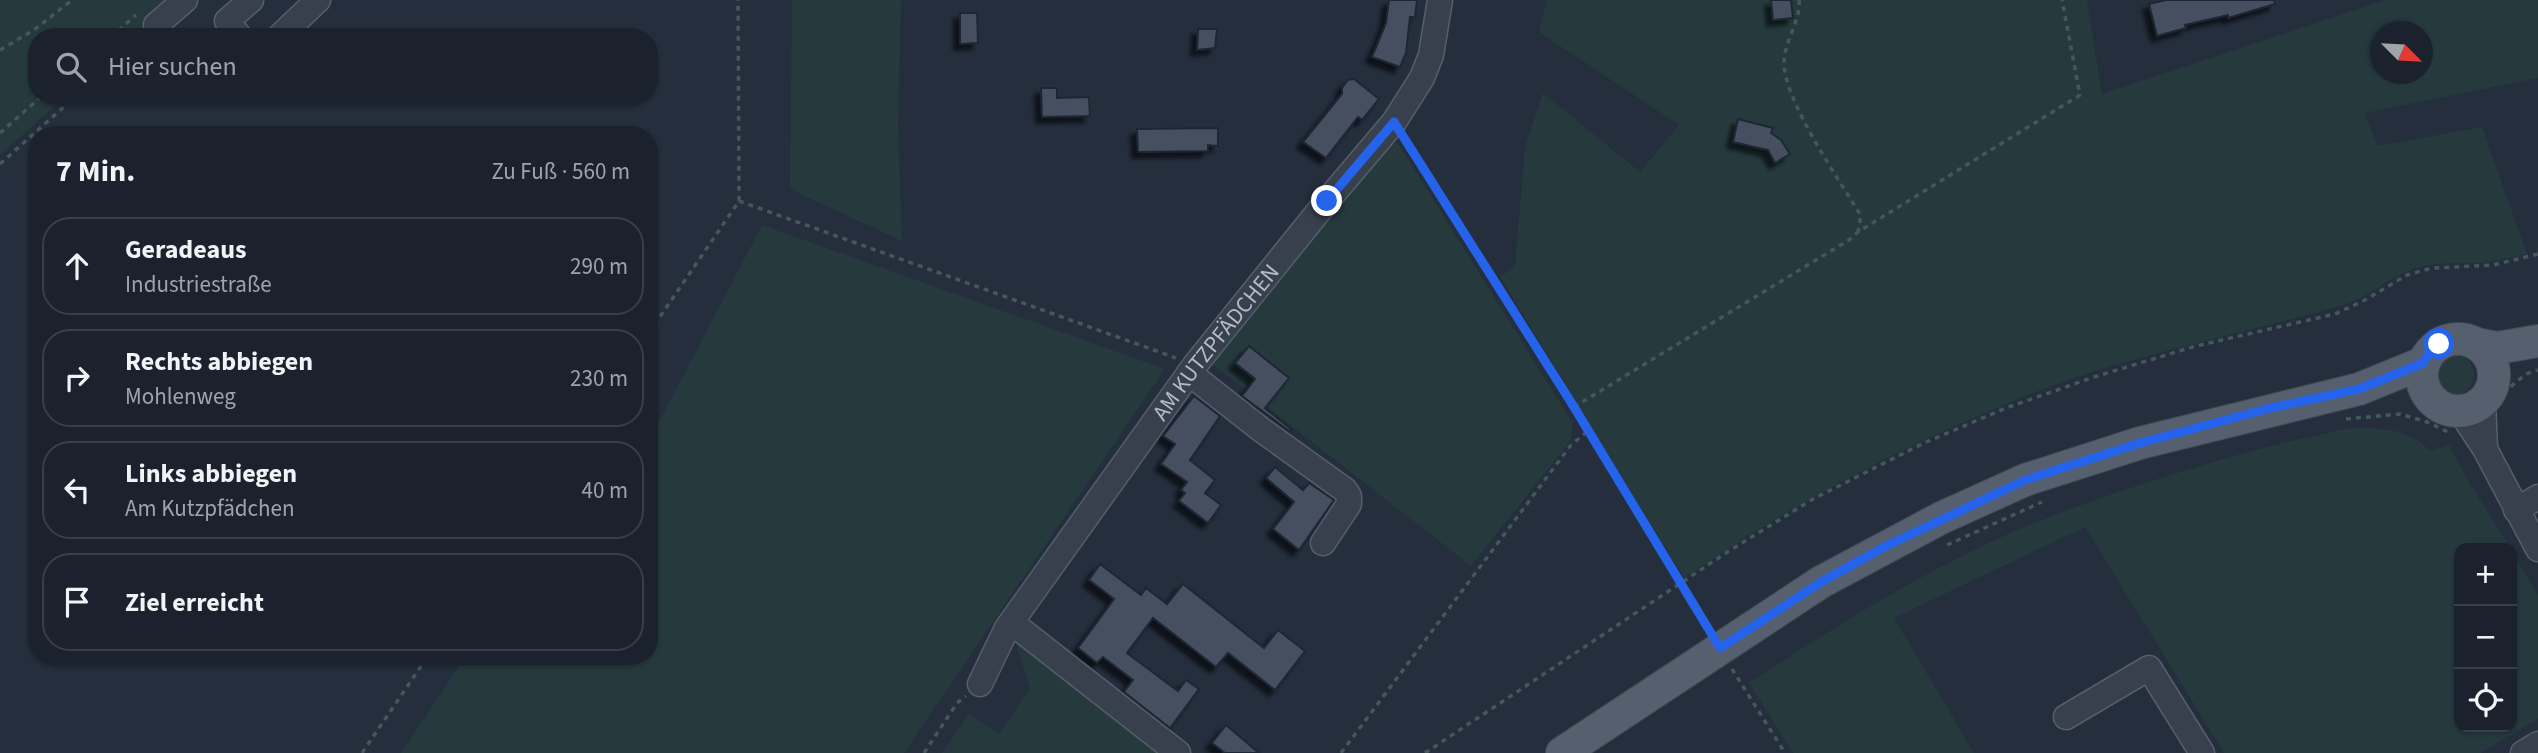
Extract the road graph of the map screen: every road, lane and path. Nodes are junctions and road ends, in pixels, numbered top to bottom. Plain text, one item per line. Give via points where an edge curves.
1 (72, 0) edge
2 (184, 0) edge
3 (251, 0) edge
4 (318, 0) edge
5 (738, 0) edge
6 (1440, 0) edge
7 (1799, 0) edge
8 (2062, 0) edge
9 (146, 20) joint
10 (37, 28) edge
11 (130, 28) edge
12 (232, 28) edge
13 (288, 28) edge
14 (28, 34) edge
15 (0, 50) edge
16 (32, 105) edge
17 (66, 105) edge
18 (1394, 122) junction
19 (42, 126) edge
20 (0, 133) edge
21 (28, 139) edge
22 (0, 164) edge
23 (740, 201) junction
24 (1858, 232) junction
25 (2538, 254) edge
26 (658, 320) edge
27 (2538, 341) edge
28 (2476, 344) junction
29 (2538, 347) edge
30 (1192, 369) junction
31 (2538, 370) edge
32 (2424, 377) junction
33 (1574, 407) junction
34 (2481, 416) junction
35 (2335, 420) dead end
36 (1588, 431) junction
37 (2538, 497) edge
38 (2050, 499) dead end
39 (2516, 510) junction
40 (1323, 543) dead end
41 (1940, 548) dead end
42 (2538, 549) edge
43 (1679, 583) junction
44 (1012, 623) junction
45 (1725, 664) junction
46 (422, 665) edge
47 (980, 684) joint
48 (2066, 717) dead end
49 (2538, 744) edge
50 (362, 753) edge
51 (924, 753) edge
52 (1178, 753) edge
53 (1341, 753) edge
54 (1425, 753) edge
55 (1562, 753) edge
56 (1785, 753) edge
57 (2202, 753) edge
58 (2523, 753) edge

1 - 10 path
2 - 9 street
3 - 12 street via 226,21
4 - 13 street
5 - 23 path
6 - 18 street, AM KUTZPFÄDCHEN via 1431,55
7 - 24 path via 1784,64 1793,102 1861,216
8 - 24 path via 2080,95
9 - 11 path
14 - 15 path
16 - 20 path
17 - 19 path
18 - 30 street, AM KUTZPFÄDCHEN
18 - 33 path
21 - 22 path
23 - 26 path
23 - 30 path
24 - 33 path
25 - 43 path via 2493,265 2432,268 2407,275 2335,314 2196,346 2006,408 1825,493
27 - 28 main road via 2497,348
28 - 32 main road via 2464,339 2439,344 2430,352
28 - 34 main road via 2492,363
29 - 34 main road via 2506,363
30 - 40 street via 1263,431 1345,490 1349,504
30 - 44 street, AM KUTZPFÄDCHEN
31 - 34 path via 2504,392 2493,419
32 - 34 main road via 2440,406
32 - 45 main road via 2270,408 2025,480 1821,582
33 - 36 path
34 - 35 path via 2463,437 2400,414
34 - 39 street
36 - 43 path
36 - 53 path via 1571,445
37 - 39 street
38 - 41 path
39 - 42 street
43 - 45 path
43 - 54 path
44 - 47 street, AM KUTZPFÄDCHEN
44 - 52 street
45 - 55 main road
45 - 56 path
46 - 50 path
47 - 51 path via 957,704
48 - 57 street via 2149,668
49 - 58 street

